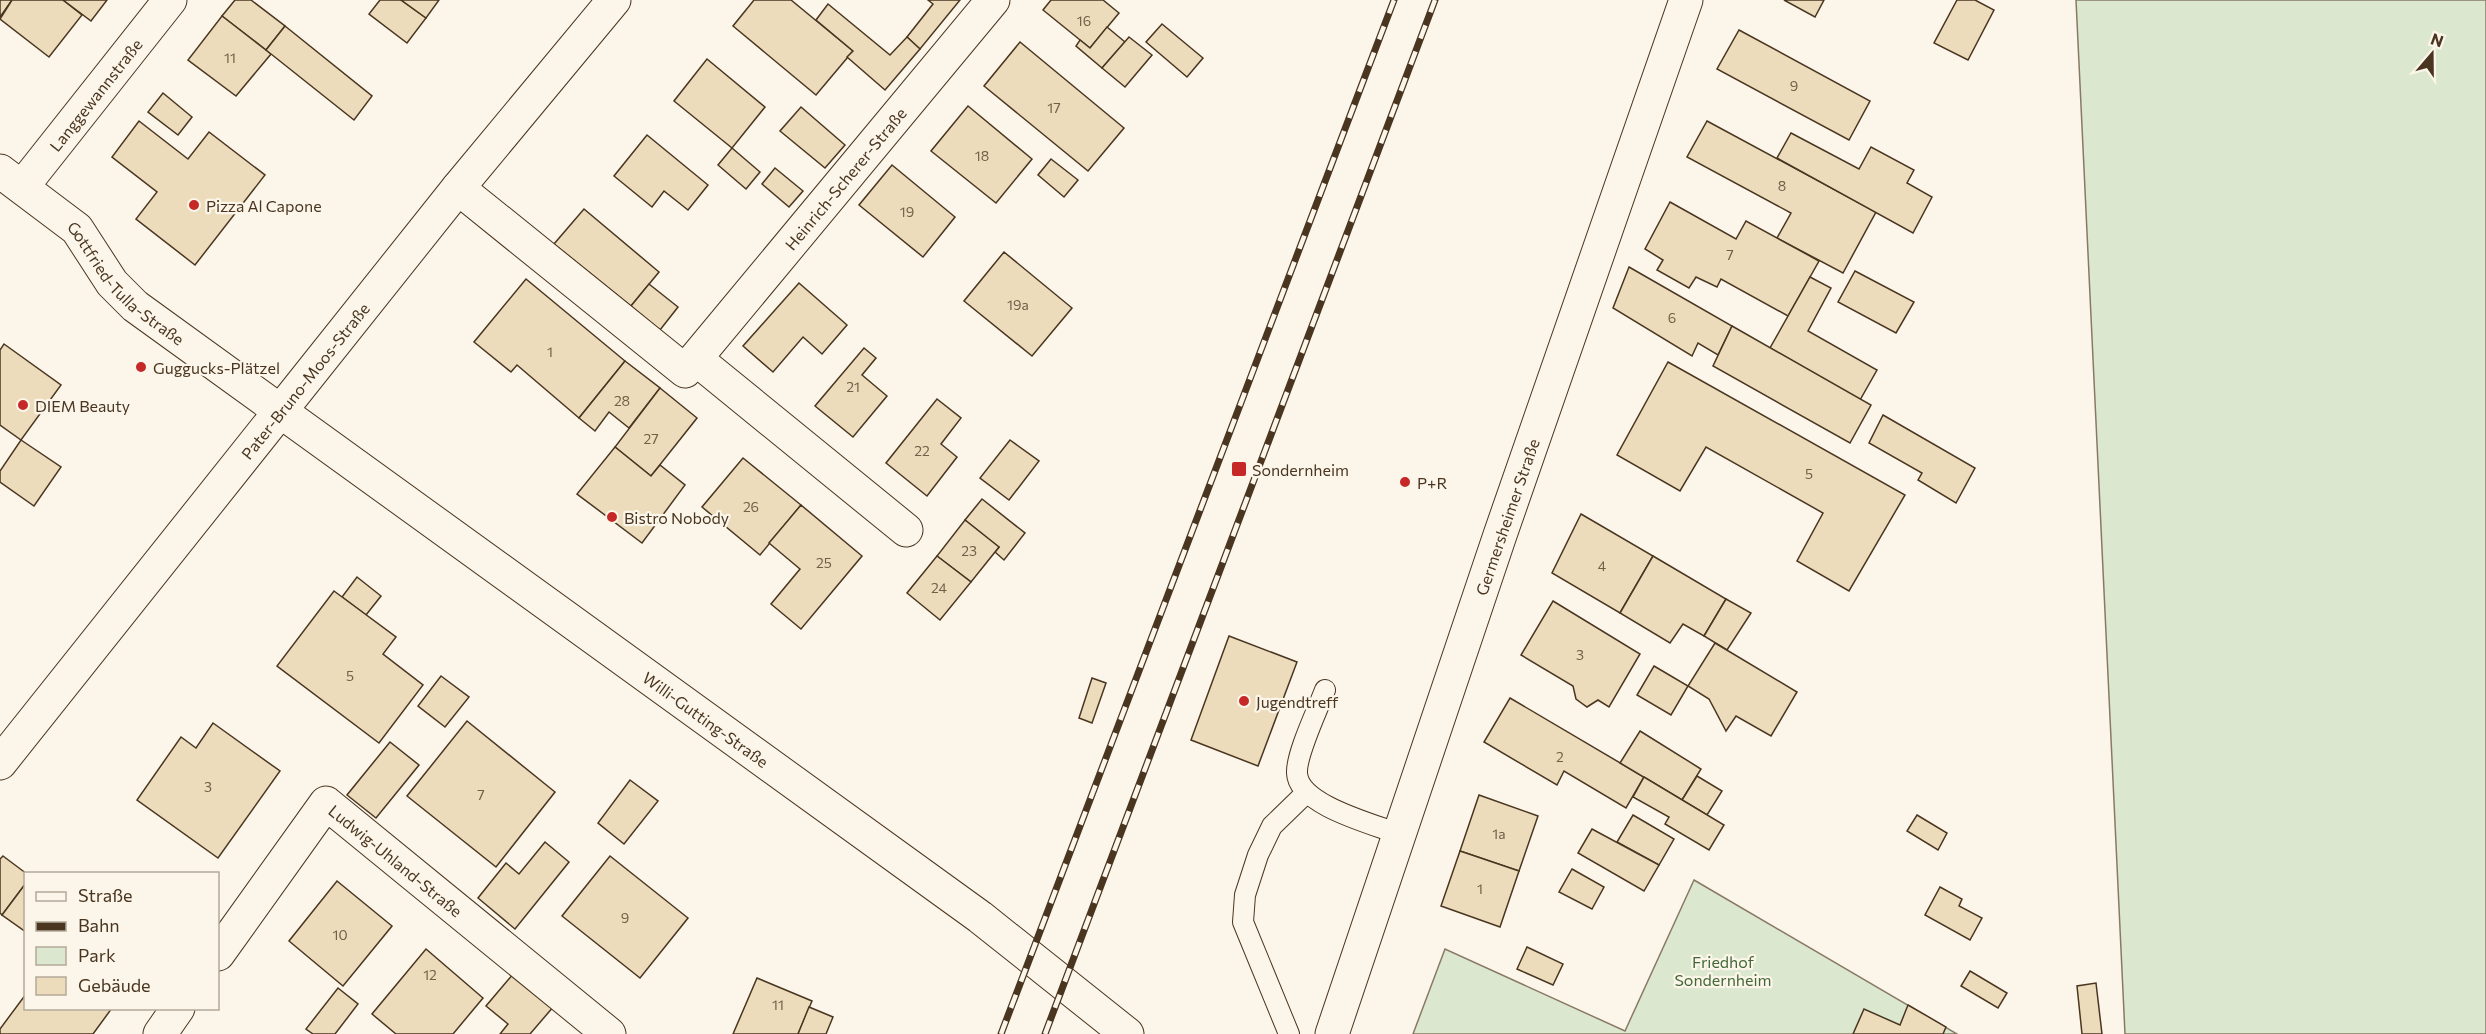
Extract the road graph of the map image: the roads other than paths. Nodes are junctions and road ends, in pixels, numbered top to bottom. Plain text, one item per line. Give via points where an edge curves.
1 (170, 0) edge
2 (614, 0) edge
3 (993, 0) edge
4 (1686, 0) edge
5 (11, 179) edge
6 (458, 188) junction
7 (696, 359) junction
8 (281, 412) junction
9 (906, 530) dead end
10 (1325, 690) dead end
11 (0, 763) edge
12 (1306, 793) junction
13 (1399, 834) junction
14 (219, 953) edge
15 (177, 1010) edge
16 (160, 1034) edge
17 (609, 1034) edge
18 (1127, 1034) edge
19 (1289, 1034) edge
20 (1332, 1034) edge

1 - 5 street, Langgewannstraße
2 - 6 street, Pater-Bruno-Moos-Straße
3 - 7 street, Heinrich-Scherer-Straße
4 - 13 street, Germersheimer Straße
5 - 8 street, Gottfried-Tulla-Straße via 77,229 112,284 135,306
6 - 7 street via 685,371
6 - 8 street, Pater-Bruno-Moos-Straße
7 - 9 street
8 - 11 street, Pater-Bruno-Moos-Straße
8 - 18 street, Willi-Gutting-Straße via 980,917
10 - 12 lane via 1298,763 1297,778
12 - 13 lane via 1322,804
12 - 19 lane via 1272,826 1245,895 1244,922
13 - 20 street, Germersheimer Straße
14 - 17 street, Ludwig-Uhland-Straße via 326,803
15 - 16 street

